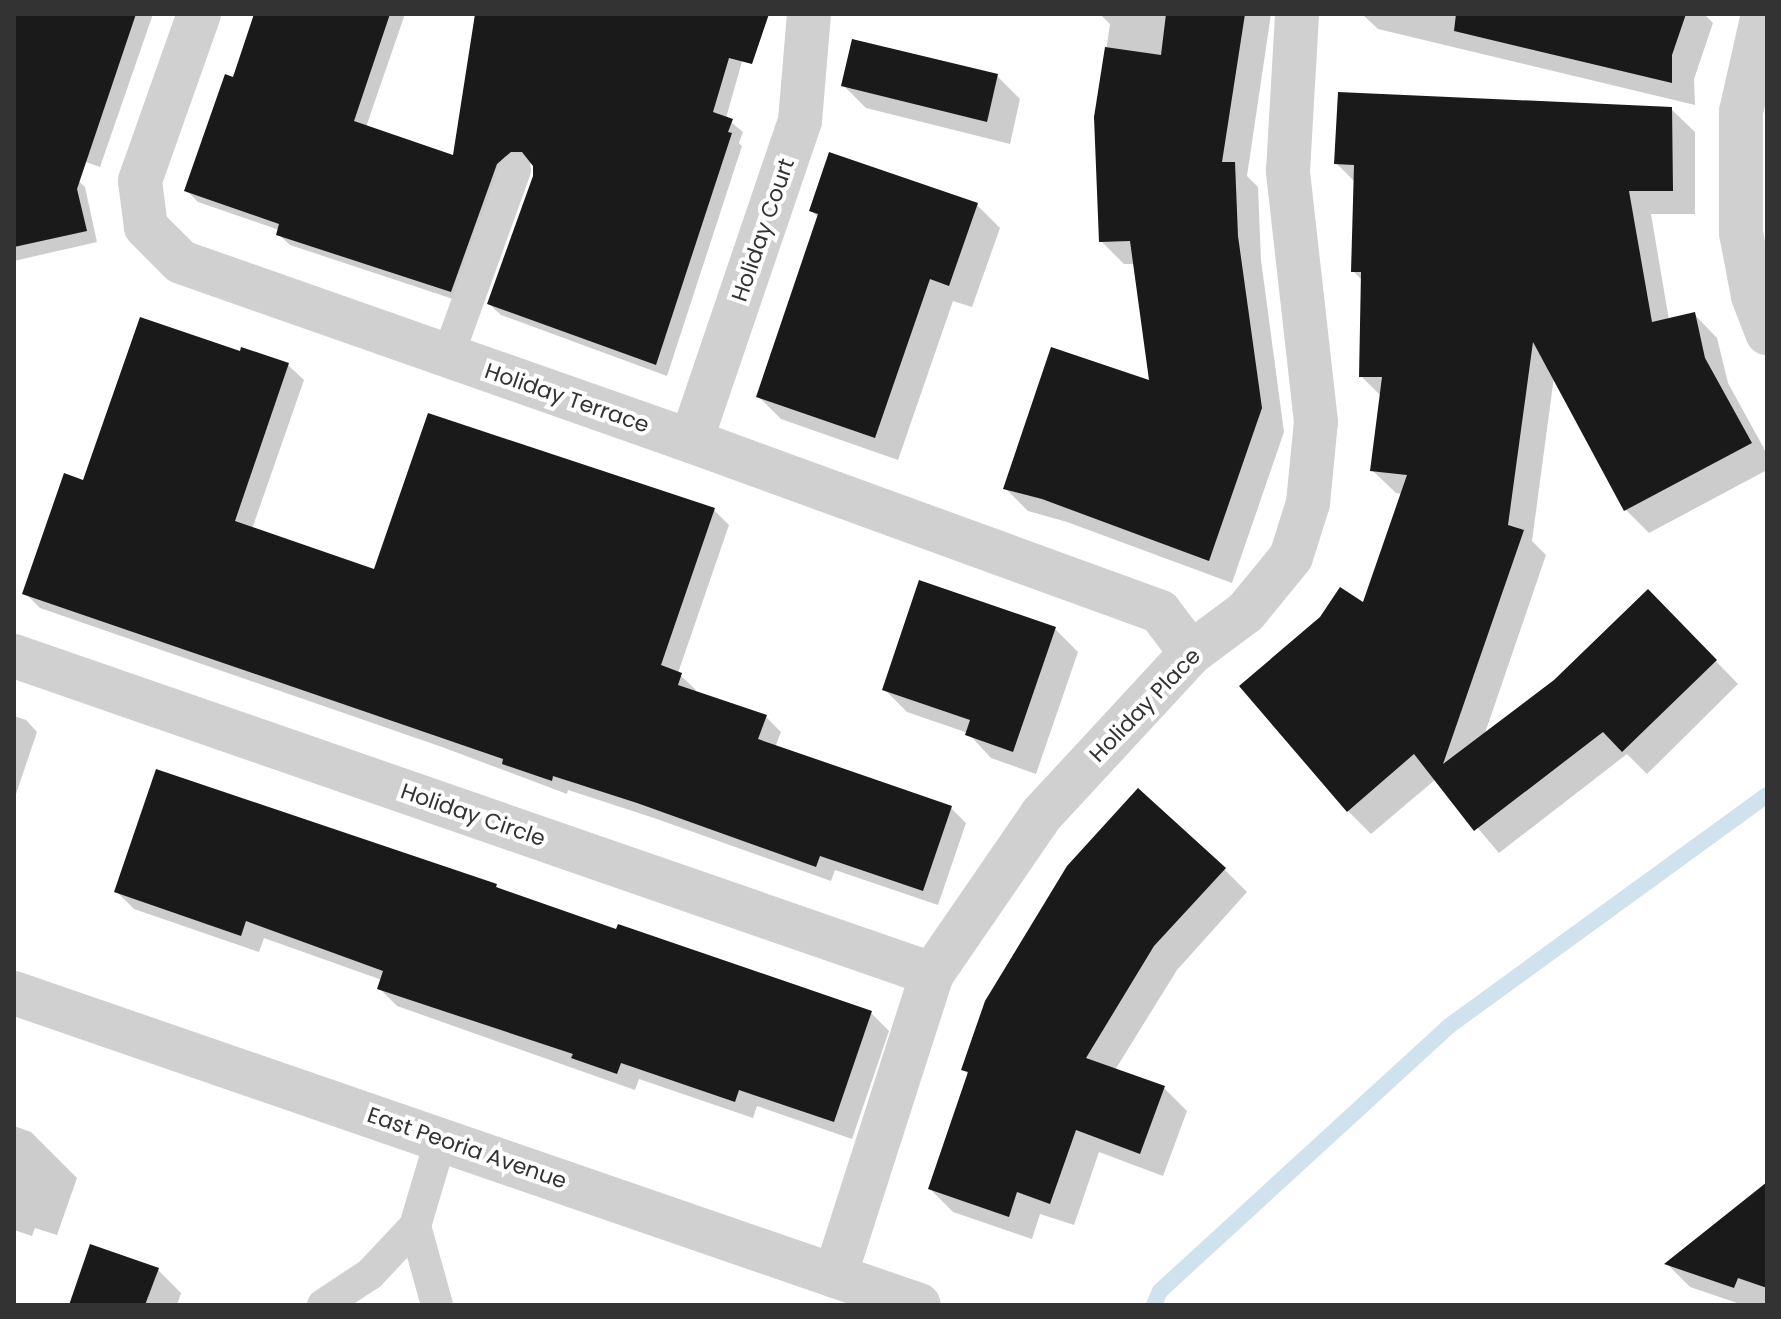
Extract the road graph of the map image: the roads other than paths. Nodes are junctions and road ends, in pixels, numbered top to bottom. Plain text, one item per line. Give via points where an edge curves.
1 (199, 14) edge
2 (809, 14) edge
3 (1297, 14) edge
4 (1763, 14) edge
5 (515, 170) dead end
6 (1767, 333) edge
7 (448, 356) junction
8 (691, 441) junction
9 (1191, 653) junction
10 (14, 656) edge
11 (932, 974) junction
12 (14, 993) edge
13 (441, 1139) junction
14 (415, 1226) junction
15 (835, 1276) junction
16 (323, 1305) edge
17 (437, 1305) edge
18 (919, 1305) edge

1 - 7 street, Holiday Terrace via 140,181 146,227 181,262
2 - 8 street, Holiday Court via 800,121
3 - 9 street, Holiday Place via 1288,171 1316,422 1308,503 1291,557 1246,612
4 - 6 street via 1741,112 1741,233 1753,296
5 - 7 lane
7 - 8 street, Holiday Terrace
8 - 9 street, Holiday Terrace via 1160,612
9 - 11 street, Holiday Place via 1042,814
10 - 11 street, Holiday Circle
11 - 15 street, Holiday Place
12 - 13 street, East Peoria Avenue
13 - 14 lane
13 - 15 street, East Peoria Avenue
14 - 16 lane via 370,1274
14 - 17 lane
15 - 18 street, East Peoria Avenue

